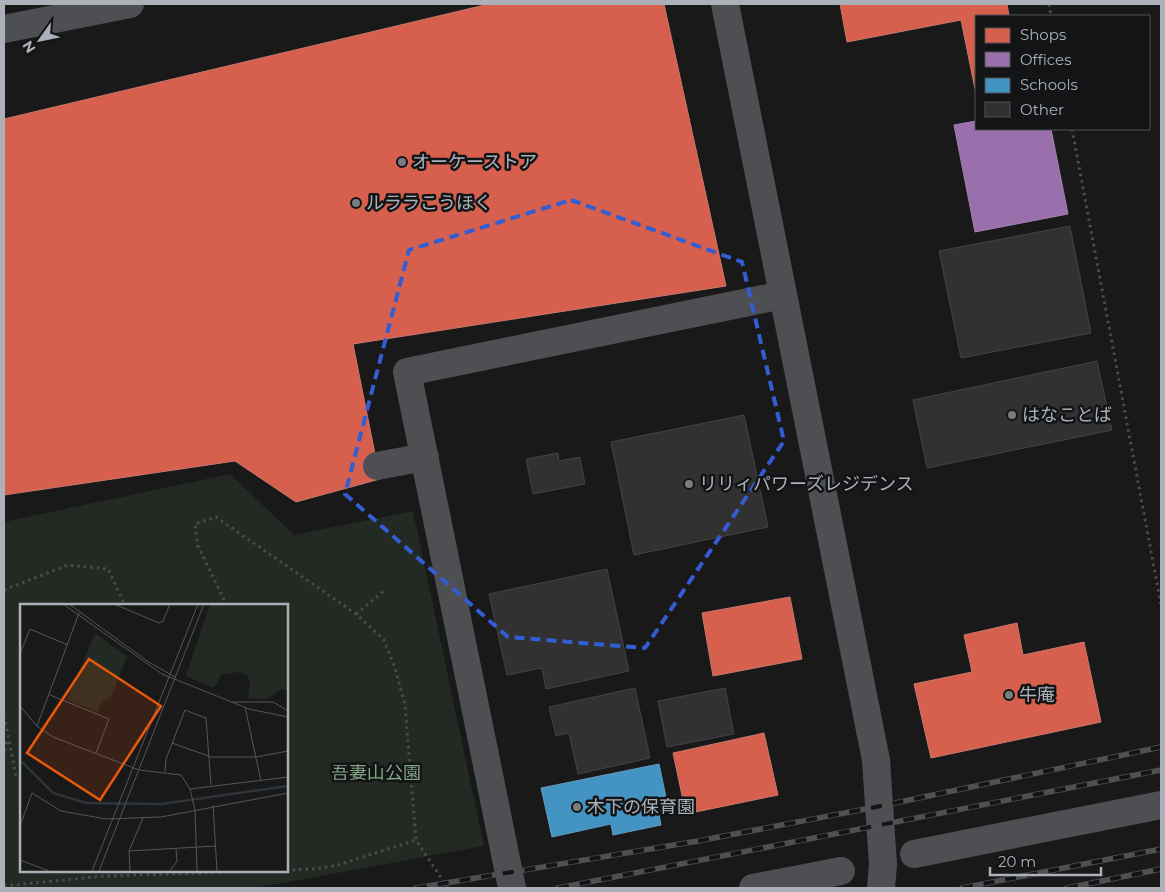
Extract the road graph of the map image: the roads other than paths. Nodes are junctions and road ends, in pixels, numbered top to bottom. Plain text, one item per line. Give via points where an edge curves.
1 (130, 4) edge
2 (725, 4) edge
3 (4, 29) edge
4 (783, 295) junction
5 (425, 458) junction
6 (377, 466) dead end
7 (1161, 805) edge
8 (914, 854) dead end
9 (841, 871) dead end
10 (512, 888) edge
11 (753, 888) edge
12 (881, 888) edge

1 - 3 street
2 - 4 street
4 - 5 street via 407,372
4 - 12 street via 876,760 883,864
5 - 6 street
5 - 10 street
7 - 8 street
9 - 11 street

